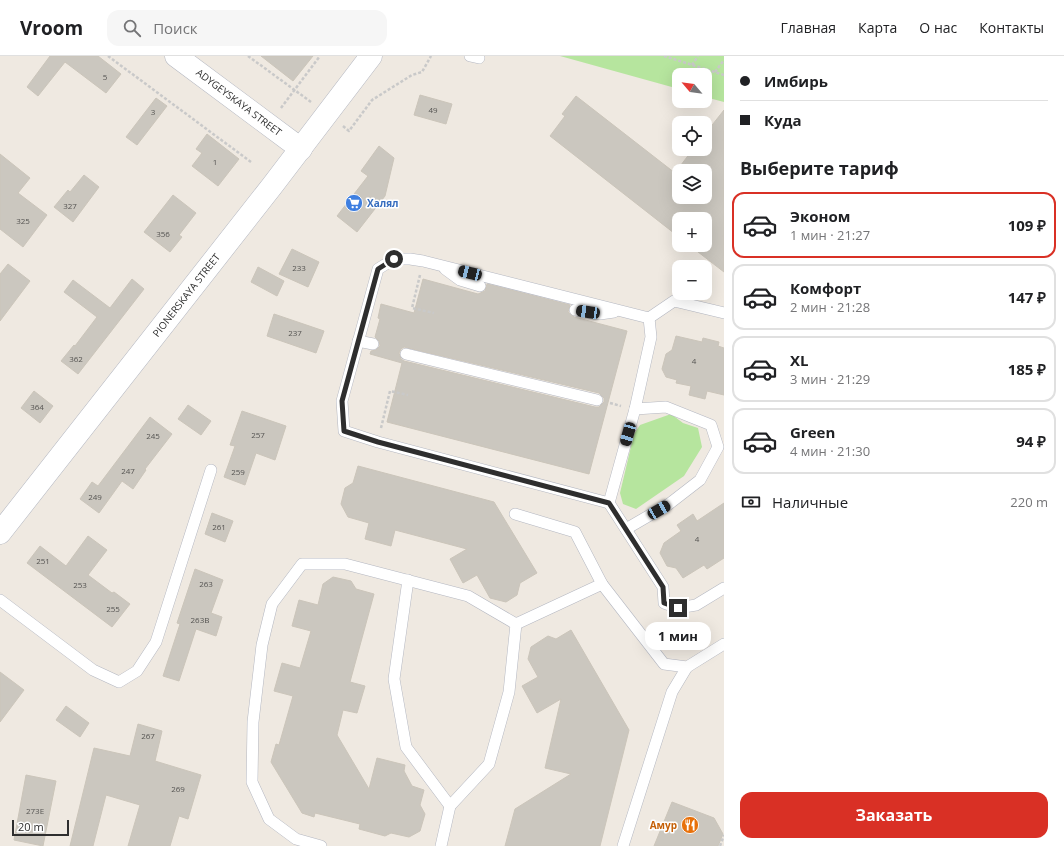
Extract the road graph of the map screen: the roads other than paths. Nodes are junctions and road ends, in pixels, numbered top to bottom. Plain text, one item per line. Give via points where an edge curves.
1 (371, 56) edge
2 (186, 59) edge
3 (301, 149) junction
4 (440, 266) junction
5 (480, 286) dead end
6 (575, 310) dead end
7 (620, 311) junction
8 (724, 313) edge
9 (649, 318) junction
10 (358, 341) junction
11 (373, 344) dead end
12 (406, 354) dead end
13 (597, 400) road end
14 (635, 409) junction
15 (211, 470) dead end
16 (609, 503) junction
17 (515, 514) dead end
18 (626, 529) junction
19 (0, 533) edge
20 (408, 580) junction
21 (602, 584) junction
22 (724, 588) edge
23 (0, 600) edge
24 (516, 624) junction
25 (724, 644) edge
26 (687, 667) junction
27 (450, 806) junction
28 (322, 846) edge
29 (441, 846) edge
30 (623, 846) edge

1 - 3 main road, PIONERSKAYA STREET
2 - 3 main road, ADYGEYSKAYA STREET
3 - 19 main road, PIONERSKAYA STREET
4 - 5 lane via 460,280
4 - 7 lane
4 - 10 lane via 410,259 394,259 378,269
6 - 7 lane via 600,314
7 - 9 lane
8 - 9 lane via 674,300
9 - 14 lane via 651,337
10 - 11 lane
10 - 16 lane via 342,401 344,431
12 - 13 lane
14 - 16 lane
14 - 18 lane via 666,407 711,425 718,447 700,480 670,504
15 - 23 lane via 156,642 137,671 119,682 93,670
16 - 18 lane
17 - 21 lane via 575,532
18 - 22 lane via 663,587 664,603 678,608 696,605
20 - 24 lane via 468,596
20 - 27 lane via 394,679 406,747
20 - 28 lane via 344,564 302,564 272,604 262,645 253,722 252,782 268,819 296,839
21 - 24 lane
21 - 26 lane via 664,664
24 - 27 lane via 509,692 489,764
25 - 26 lane
26 - 30 lane via 672,692
27 - 29 lane

